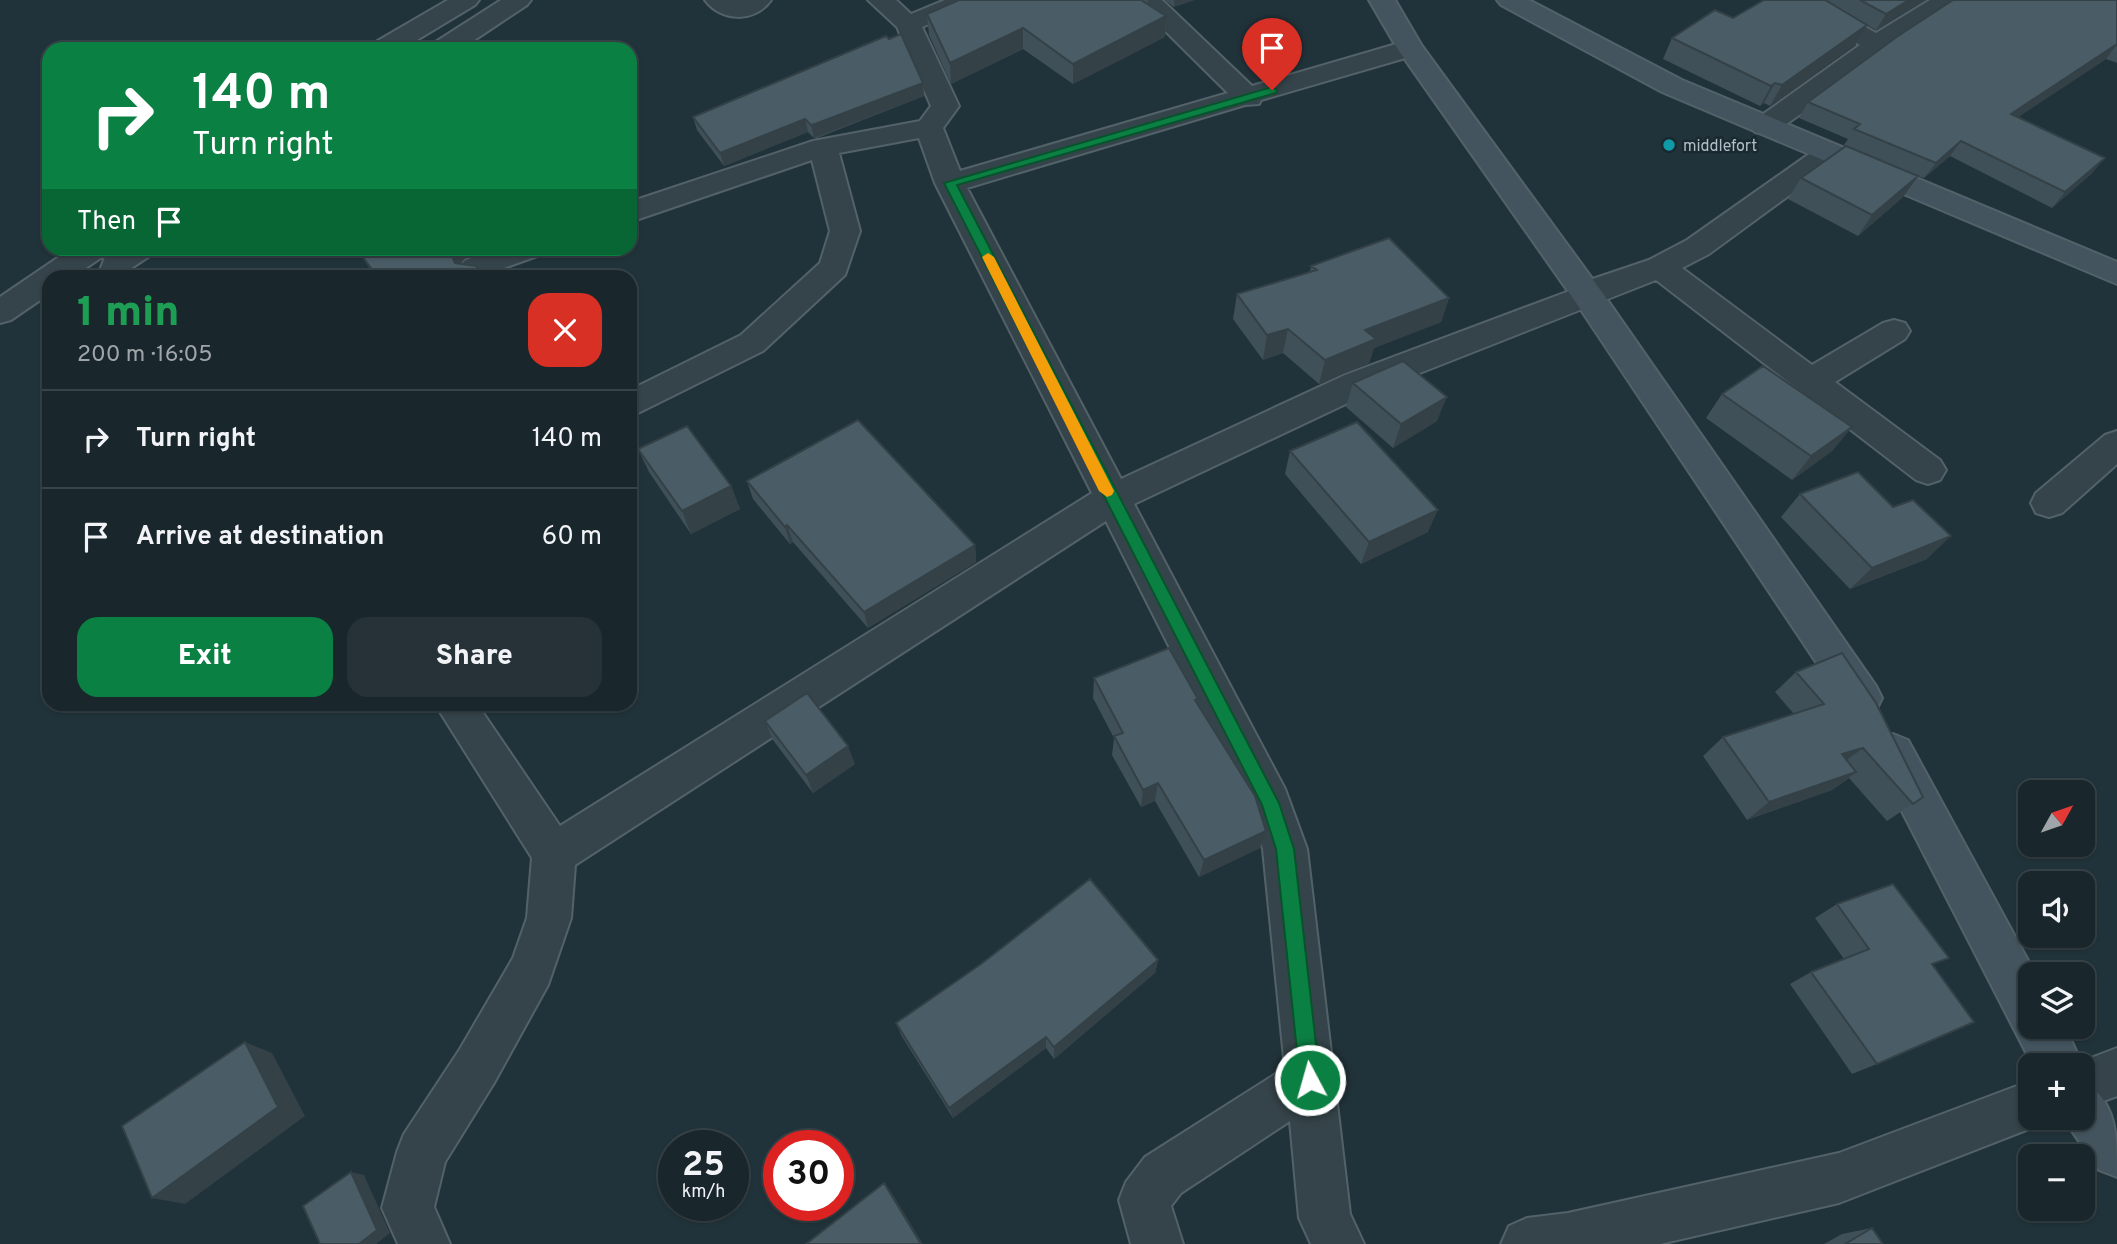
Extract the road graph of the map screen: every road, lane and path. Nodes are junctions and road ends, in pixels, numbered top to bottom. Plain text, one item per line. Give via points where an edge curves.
1 (466, 0) edge
2 (518, 0) edge
3 (718, 0) edge
4 (758, 0) edge
5 (967, 0) edge
6 (1147, 0) edge
7 (1381, 0) edge
8 (1510, 0) edge
9 (1798, 0) edge
10 (1953, 0) edge
11 (894, 12) edge
12 (395, 42) edge
13 (454, 42) edge
14 (1877, 44) junction
15 (1410, 48) junction
16 (1249, 98) junction
17 (1765, 125) junction
18 (929, 128) junction
19 (824, 147) junction
20 (1829, 152) junction
21 (950, 183) junction
22 (637, 210) edge
23 (83, 256) edge
24 (128, 256) edge
25 (507, 256) edge
26 (1660, 267) junction
27 (475, 268) edge
28 (62, 270) edge
29 (114, 270) edge
30 (2117, 274) edge
31 (42, 284) edge
32 (1587, 294) junction
33 (0, 312) edge
34 (1894, 331) dead end
35 (1810, 382) junction
36 (637, 401) edge
37 (2117, 444) edge
38 (1928, 470) dead end
39 (1111, 499) junction
40 (2049, 503) dead end
41 (460, 711) edge
42 (554, 854) junction
43 (2018, 988) edge
44 (2117, 1072) edge
45 (1310, 1080) junction
46 (2095, 1080) edge
47 (2018, 1110) edge
48 (2095, 1122) edge
49 (2117, 1152) edge
50 (424, 1244) edge
51 (1157, 1244) edge
52 (1338, 1244) edge
53 (1527, 1244) edge

1 - 12 street
2 - 13 street
3 - 4 street via 735,11
5 - 11 street
6 - 16 street
7 - 15 street
8 - 17 street via 1672,86
9 - 14 street
10 - 14 street
11 - 18 street via 945,106
14 - 17 street
15 - 16 street
15 - 32 street
16 - 21 street
17 - 20 street
18 - 19 street
18 - 21 street
19 - 22 street
19 - 36 street via 845,231 834,268 752,343
20 - 26 street via 1698,247
20 - 30 street
21 - 39 street
23 - 28 street
24 - 29 street
25 - 27 street
26 - 32 street
26 - 35 street
31 - 33 street
32 - 39 street via 1357,384
32 - 43 street via 1869,708
34 - 35 street
35 - 38 street
37 - 40 street
39 - 42 street
39 - 45 street via 1270,803 1285,849
41 - 42 street
42 - 50 street via 549,918 532,969 422,1152 408,1208
44 - 46 street
45 - 51 street via 1163,1175 1144,1200
45 - 52 street via 1325,1218
47 - 53 street via 1839,1178
48 - 49 street

